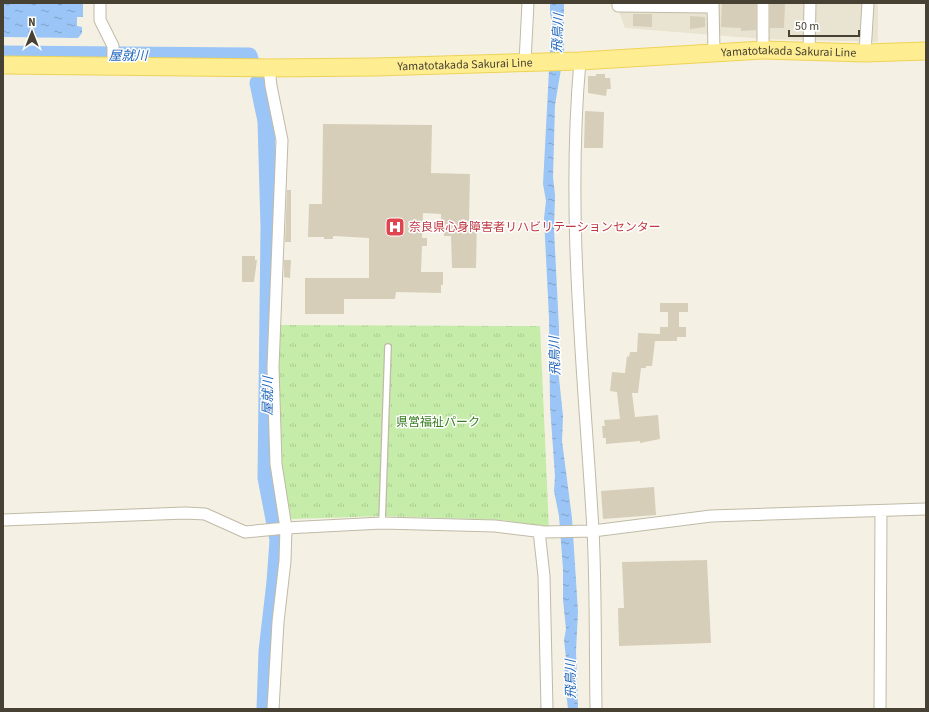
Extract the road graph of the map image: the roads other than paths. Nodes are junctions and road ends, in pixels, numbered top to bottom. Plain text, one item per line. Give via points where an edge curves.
1 (100, 3) edge
2 (528, 3) edge
3 (618, 3) edge
4 (763, 3) edge
5 (810, 3) edge
6 (868, 3) edge
7 (663, 5) edge
8 (713, 5) edge
9 (763, 50) junction
10 (926, 51) edge
11 (714, 52) junction
12 (810, 52) junction
13 (865, 53) junction
14 (113, 58) junction
15 (578, 61) junction
16 (528, 62) junction
17 (3, 65) edge
18 (269, 68) junction
19 (388, 347) dead end
20 (926, 509) edge
21 (881, 512) junction
22 (3, 520) edge
23 (382, 523) junction
24 (280, 528) junction
25 (590, 531) junction
26 (541, 532) junction
27 (273, 709) edge
28 (548, 709) edge
29 (596, 709) edge
30 (880, 709) edge

1 - 14 street via 100,20 113,46
2 - 16 street
3 - 7 street via 618,6
4 - 9 street
5 - 12 street
6 - 13 street
7 - 8 street
8 - 11 street
9 - 11 main road, Yamatotakada Sakurai Line
9 - 12 main road, Yamatotakada Sakurai Line
10 - 13 main road, Yamatotakada Sakurai Line
11 - 15 main road, Yamatotakada Sakurai Line
12 - 13 main road, Yamatotakada Sakurai Line
14 - 17 main road, Yamatotakada Sakurai Line
14 - 18 main road, Yamatotakada Sakurai Line
15 - 16 main road, Yamatotakada Sakurai Line
15 - 25 street via 574,204
16 - 18 main road, Yamatotakada Sakurai Line
18 - 24 street via 282,140 273,367
19 - 23 lane
20 - 21 street
21 - 25 street via 711,516
21 - 30 street
22 - 24 street via 198,513 206,514 245,532
23 - 24 street
23 - 26 street via 495,526
24 - 27 street via 285,561 278,622
25 - 26 street
25 - 29 street
26 - 28 street

